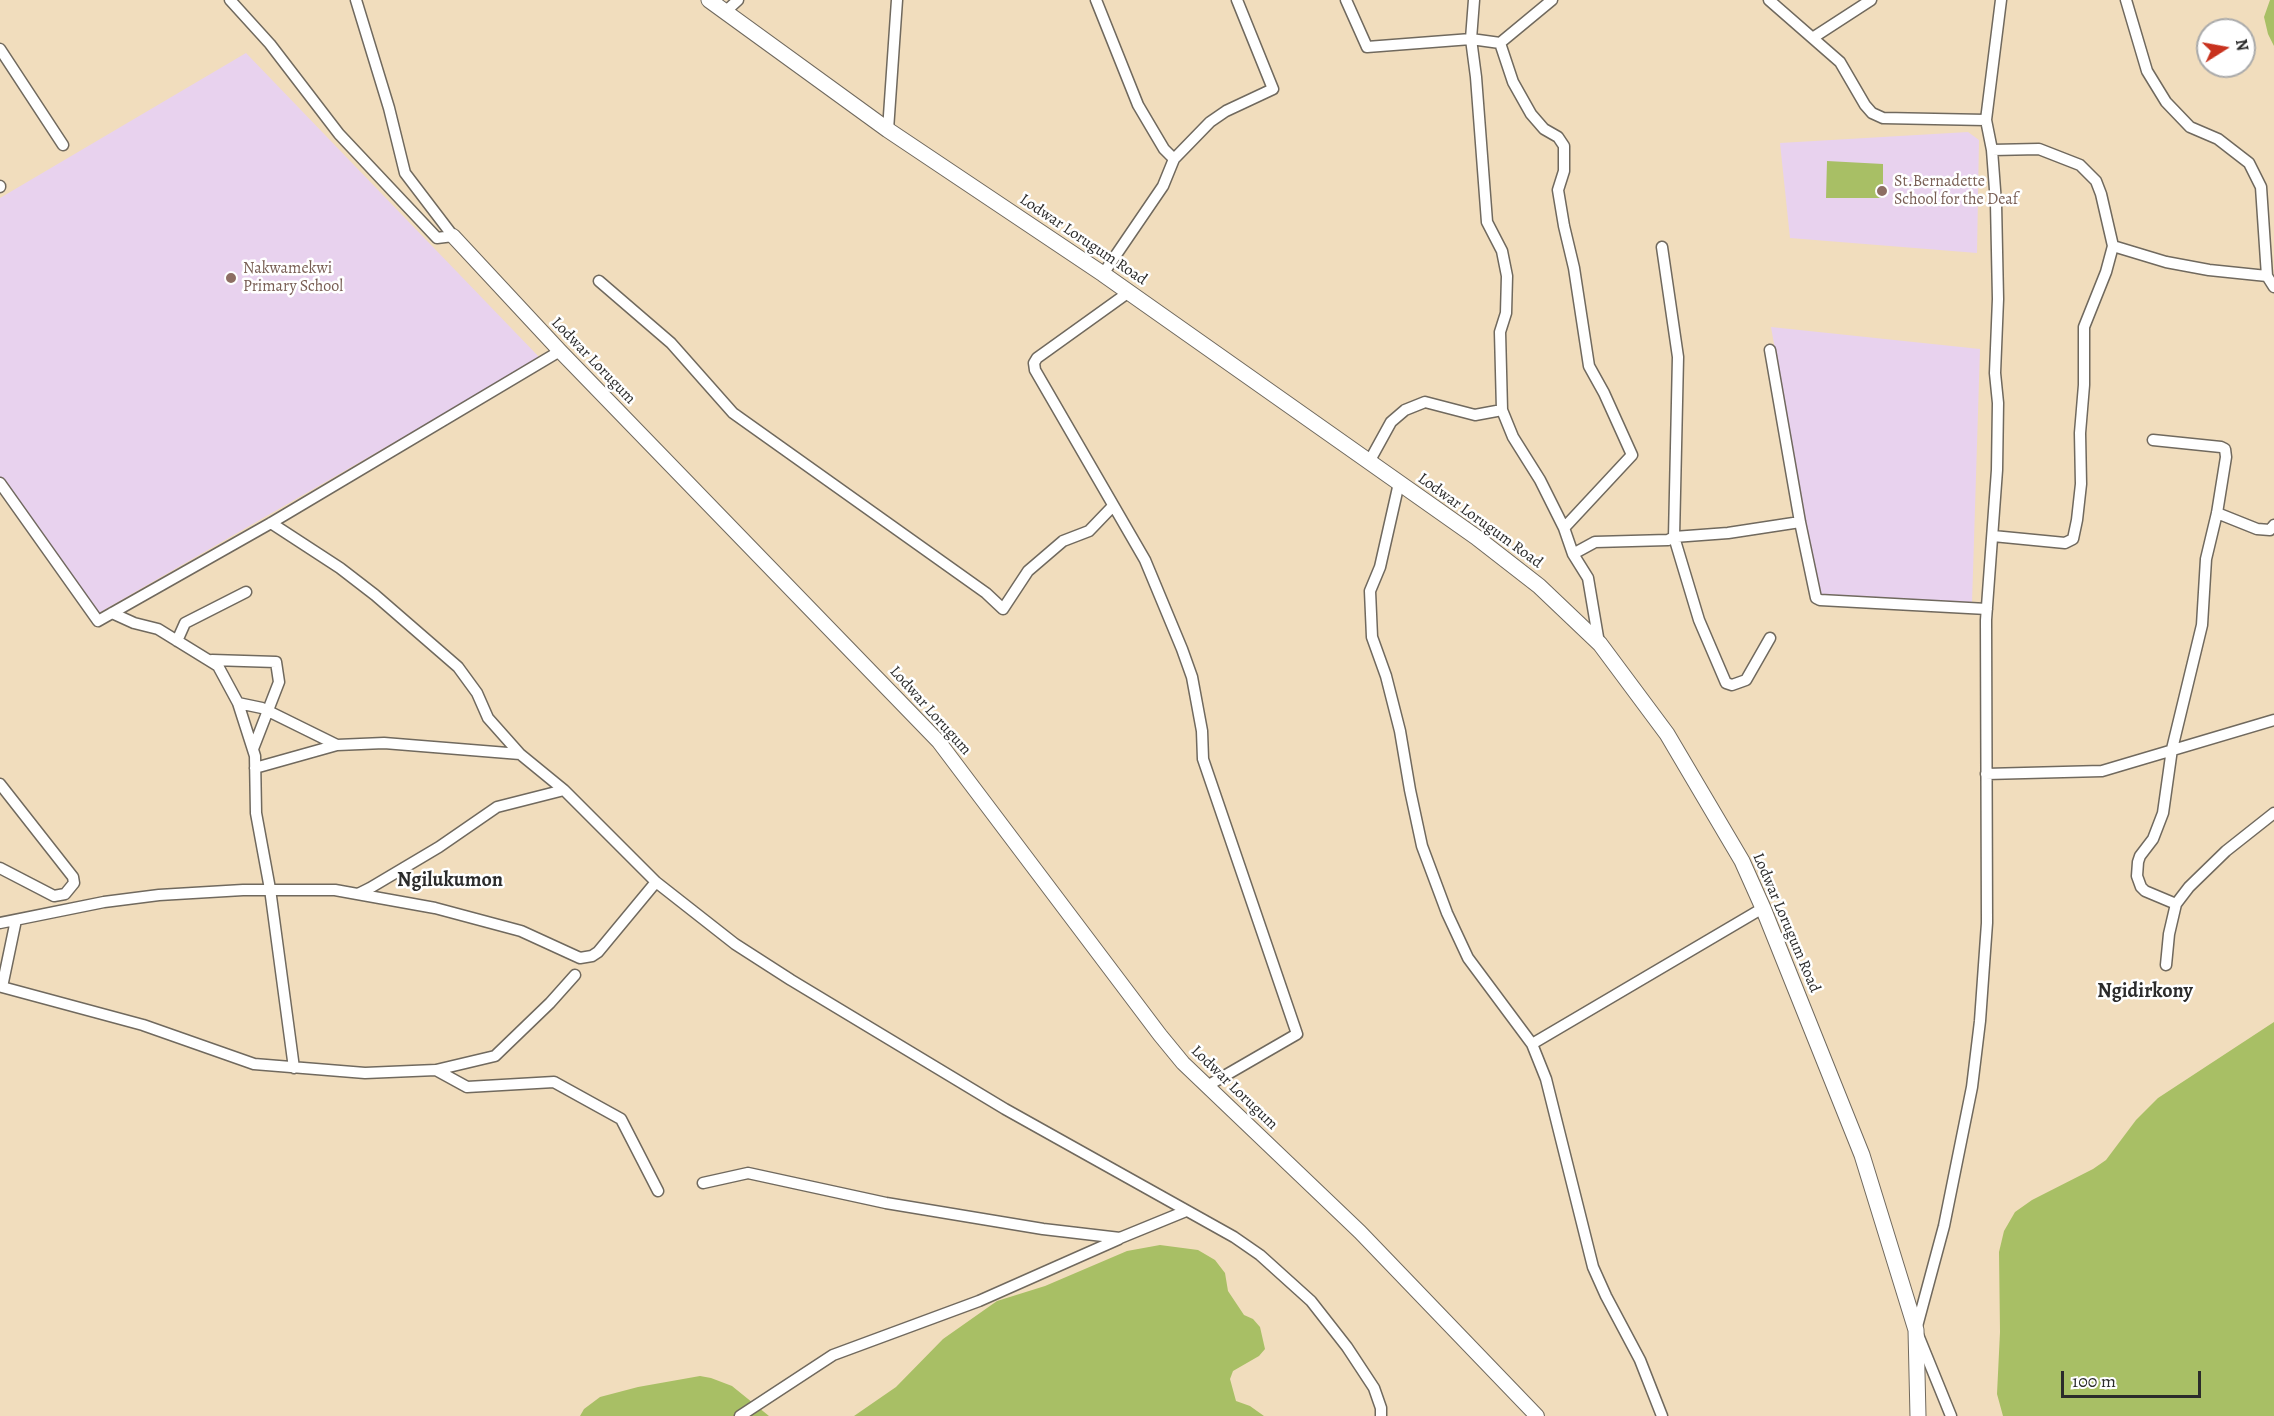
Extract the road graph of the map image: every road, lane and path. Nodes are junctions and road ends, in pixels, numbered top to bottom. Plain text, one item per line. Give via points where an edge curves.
1 (230, 0) edge
2 (356, 0) edge
3 (709, 0) edge
4 (738, 0) edge
5 (897, 0) edge
6 (1096, 0) edge
7 (1238, 0) edge
8 (1346, 0) edge
9 (1474, 0) edge
10 (1552, 0) edge
11 (1769, 0) edge
12 (1871, 0) edge
13 (2001, 0) edge
14 (2126, 0) edge
15 (725, 12) junction
16 (1814, 37) junction
17 (1471, 39) junction
18 (1500, 44) junction
19 (0, 50) edge
20 (1986, 120) junction
21 (888, 130) junction
22 (63, 144) dead end
23 (1992, 150) junction
24 (1174, 159) junction
25 (453, 236) junction
26 (2113, 246) junction
27 (1662, 247) dead end
28 (1103, 274) junction
29 (2267, 276) junction
30 (599, 281) dead end
31 (2274, 287) edge
32 (1130, 292) junction
33 (1770, 350) dead end
34 (560, 351) junction
35 (1502, 410) junction
36 (2153, 440) dead end
37 (1369, 462) junction
38 (0, 483) edge
39 (1399, 483) junction
40 (1113, 506) junction
41 (2217, 513) junction
42 (1800, 522) junction
43 (271, 523) junction
44 (2274, 525) edge
45 (1564, 528) junction
46 (1993, 536) junction
47 (1674, 537) junction
48 (1573, 555) junction
49 (246, 592) dead end
50 (1987, 609) junction
51 (112, 613) junction
52 (1770, 638) dead end
53 (177, 641) junction
54 (1600, 644) junction
55 (210, 660) junction
56 (238, 703) junction
57 (268, 711) junction
58 (2274, 720) edge
59 (337, 745) junction
60 (253, 749) junction
61 (2172, 749) junction
62 (520, 754) junction
63 (255, 768) junction
64 (1986, 774) junction
65 (0, 784) edge
66 (564, 790) junction
67 (2274, 813) edge
68 (0, 868) edge
69 (656, 882) junction
70 (270, 889) junction
71 (358, 894) junction
72 (2176, 904) junction
73 (1763, 908) junction
74 (16, 920) junction
75 (0, 923) edge
76 (2166, 965) dead end
77 (575, 975) dead end
78 (1532, 1044) junction
79 (294, 1068) junction
80 (436, 1070) junction
81 (1207, 1086) junction
82 (703, 1184) dead end
83 (658, 1191) dead end
84 (1186, 1211) junction
85 (1120, 1238) junction
86 (1916, 1330) junction
87 (740, 1416) edge
88 (1381, 1416) edge
89 (1537, 1416) edge
90 (1662, 1416) edge
91 (1918, 1416) edge
92 (1951, 1416) edge

1 - 25 street via 270,44 339,134 437,238
2 - 25 street, Lodwar Lorugum via 405,173
3 - 15 main road, Lodwar Lorugum Road
4 - 15 street
5 - 21 street
6 - 24 street via 1138,105
7 - 24 street via 1273,88 1210,122
8 - 17 street via 1367,47
9 - 17 street
10 - 18 street
11 - 16 street
12 - 16 street
13 - 20 street
14 - 29 street via 2147,71 2166,102 2190,127 2218,139 2249,163 2261,187
15 - 21 main road, Lodwar Lorugum Road
16 - 20 street via 1840,62 1872,113 1883,118
17 - 18 street
17 - 35 street via 1487,222 1502,251 1507,276 1506,313 1500,332
18 - 45 street via 1513,82 1531,114 1563,146 1564,171 1558,190 1589,366 1632,455
19 - 22 street
20 - 23 street
21 - 28 main road, Lodwar Lorugum Road
23 - 26 street via 2039,149 2080,165 2102,194
23 - 46 street via 1998,299
24 - 28 street via 1163,186
25 - 34 street, Lodwar Lorugum
26 - 29 street via 2166,262
26 - 46 street via 2084,327 2081,484 2075,534 2065,543
27 - 47 street via 1678,357
28 - 32 main road, Lodwar Lorugum Road
29 - 31 street
30 - 40 street via 671,343 733,413 1003,609 1028,571 1063,541 1089,531
32 - 37 main road, Lodwar Lorugum Road
32 - 40 street via 1034,363
33 - 42 street
34 - 43 street
34 - 81 street, Lodwar Lorugum via 939,742 1160,1035
35 - 37 street via 1475,416 1425,402 1405,410 1391,422
35 - 45 street
36 - 41 street via 2225,449
37 - 39 main road, Lodwar Lorugum Road
38 - 51 street via 98,621
39 - 54 main road, Lodwar Lorugum Road via 1539,586
39 - 78 street via 1380,567 1370,591 1372,637 1400,731 1422,846 1447,913 1468,958
40 - 81 street via 1145,560 1192,677 1203,759 1297,1034
41 - 44 street via 2257,529 2270,530
41 - 61 street via 2206,559 2202,625
42 - 47 street
42 - 50 street via 1813,590 1820,600
43 - 51 street
43 - 62 street via 340,568 458,667 477,693 488,718
45 - 48 street
46 - 50 street
47 - 48 street via 1595,542
47 - 52 street via 1699,620 1726,683 1746,680
48 - 54 street via 1588,578
49 - 53 street via 185,623
50 - 64 street
51 - 53 street via 158,629
53 - 55 street
54 - 73 main road, Lodwar Lorugum Road via 1667,734 1742,861
55 - 56 street via 218,666
55 - 57 street via 276,662 279,682
56 - 57 street
56 - 60 street
57 - 59 street
57 - 60 street
58 - 61 street
59 - 62 street via 384,743
59 - 63 street
60 - 63 street
61 - 64 street via 2102,771
61 - 72 street via 2163,813 2153,839 2140,856 2137,876 2145,891
62 - 66 street
63 - 70 street via 256,813
64 - 86 street via 1987,923 1972,1087 1944,1226
65 - 68 street via 74,883 68,892 54,896
66 - 69 street
66 - 71 street via 497,807
67 - 72 street via 2226,851
69 - 71 street via 598,952 580,958 521,931 435,908
69 - 84 street via 735,944 791,980 1005,1109
70 - 71 street
70 - 74 street via 104,902
70 - 79 street
72 - 76 street
73 - 78 street
73 - 86 main road, Lodwar Lorugum Road via 1862,1155
74 - 75 street
74 - 79 street via 2,987 143,1025 254,1064
77 - 80 street via 495,1056
78 - 90 street via 1546,1079 1593,1267 1641,1360
79 - 80 street via 365,1074
80 - 83 street via 467,1088 554,1082 621,1119
81 - 89 street, Lodwar Lorugum via 1352,1224
82 - 85 street via 748,1173 886,1203
84 - 85 street
84 - 88 street via 1243,1243 1311,1301 1374,1388
85 - 87 street via 979,1301 833,1355
86 - 91 main road, Lodwar Lorugum Road
86 - 92 street

